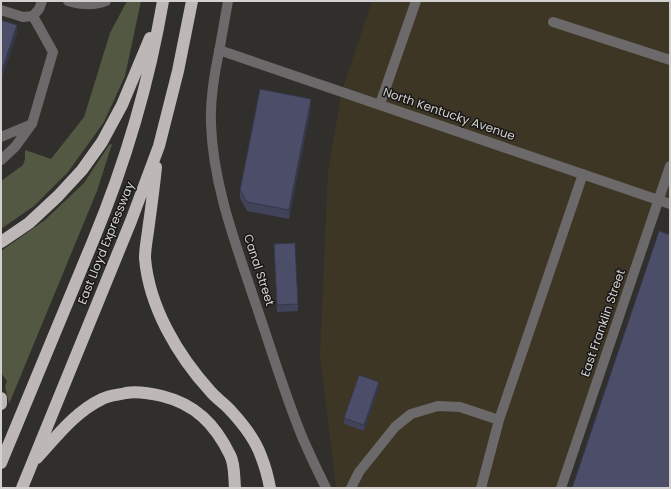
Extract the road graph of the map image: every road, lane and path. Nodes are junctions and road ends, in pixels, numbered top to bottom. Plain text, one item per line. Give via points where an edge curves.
1 (42, 1) edge
2 (68, 1) edge
3 (106, 1) edge
4 (163, 1) edge
5 (192, 1) edge
6 (228, 1) edge
7 (416, 1) edge
8 (1, 10) edge
9 (33, 16) junction
10 (553, 22) dead end
11 (219, 50) junction
12 (670, 60) edge
13 (380, 104) junction
14 (32, 124) junction
15 (1, 137) edge
16 (159, 146) junction
17 (1, 160) edge
18 (669, 172) edge
19 (583, 174) junction
20 (658, 200) junction
21 (670, 204) edge
22 (1, 242) edge
23 (1, 398) edge
24 (1, 404) edge
25 (499, 420) junction
26 (1, 462) edge
27 (31, 465) junction
28 (22, 488) edge
29 (235, 488) edge
30 (270, 488) edge
31 (326, 488) edge
32 (352, 488) edge
33 (481, 488) edge
34 (561, 488) edge

1 - 9 street
2 - 3 street via 92,4
4 - 22 highway via 122,105 102,142 82,170 58,196 29,223
4 - 26 highway, East Lloyd Expressway via 139,109 118,177
5 - 16 highway, East Lloyd Expressway
6 - 11 street, Canal Street
7 - 13 street
8 - 9 street via 23,17
9 - 14 street via 53,52
10 - 12 street
11 - 13 street, North Kentucky Avenue
11 - 31 street, Canal Street via 214,75 211,122 212,150 219,187 286,394
13 - 19 street, North Kentucky Avenue
14 - 15 street
14 - 17 street via 15,147
16 - 27 highway, East Lloyd Expressway via 131,222
16 - 30 highway via 145,256 154,298 171,339 190,368 230,410 255,444 261,454
18 - 20 street, East Franklin Street
19 - 20 street, North Kentucky Avenue
19 - 25 street
20 - 21 street, North Kentucky Avenue
20 - 34 street, East Franklin Street
23 - 24 highway
25 - 32 street via 460,407 438,406 411,414 395,427 359,472
25 - 33 street
27 - 28 highway, East Lloyd Expressway
27 - 29 highway via 71,420 89,406 103,398 119,394 152,393 190,407 216,430 231,456

